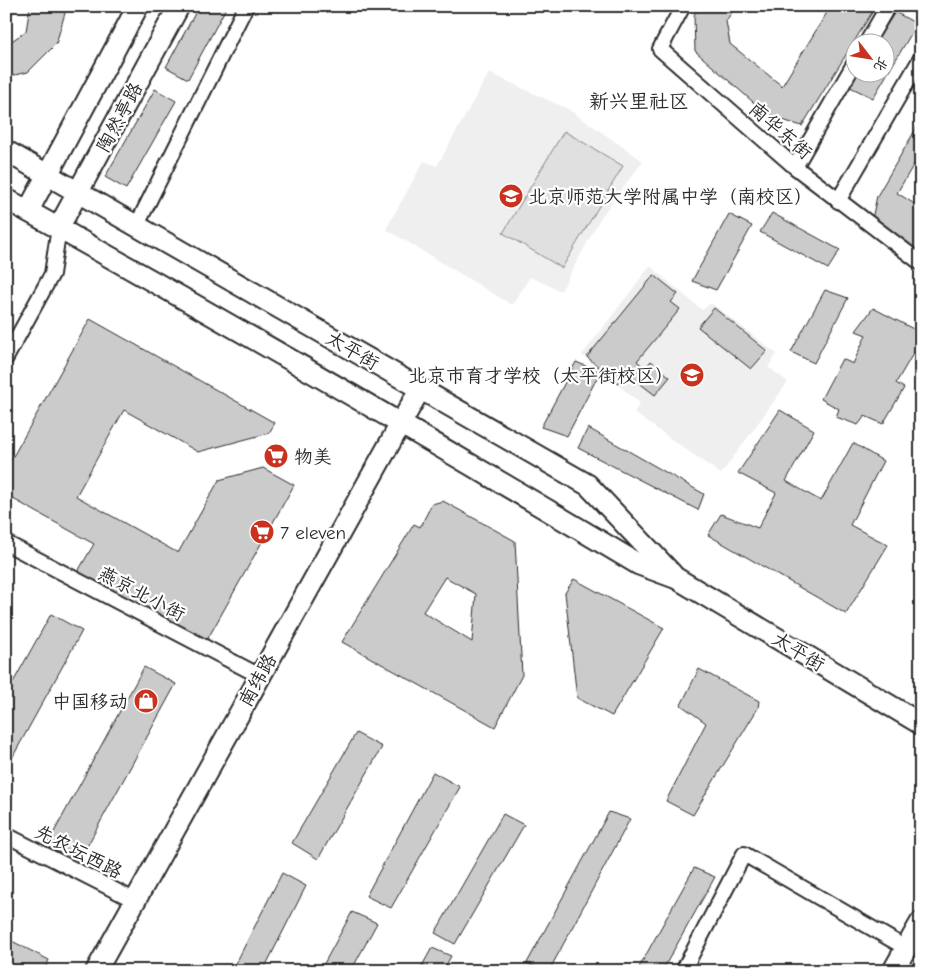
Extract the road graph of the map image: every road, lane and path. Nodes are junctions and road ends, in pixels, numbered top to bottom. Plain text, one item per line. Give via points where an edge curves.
1 (138, 6) edge
2 (179, 6) edge
3 (246, 6) edge
4 (683, 6) edge
5 (888, 6) edge
6 (873, 32) edge
7 (921, 58) edge
8 (844, 82) edge
9 (6, 151) edge
10 (795, 168) junction
11 (48, 175) junction
12 (78, 191) junction
13 (6, 199) edge
14 (838, 201) junction
15 (28, 211) junction
16 (137, 225) junction
17 (59, 228) junction
18 (921, 263) edge
19 (6, 358) edge
20 (420, 390) junction
21 (401, 424) junction
22 (6, 543) edge
23 (676, 578) junction
24 (260, 676) junction
25 (921, 724) edge
26 (6, 835) edge
27 (134, 900) junction
28 (921, 922) edge
29 (906, 948) junction
30 (96, 971) edge
31 (683, 971) edge
32 (893, 971) edge

1 - 11 main road, 陶然亭路
2 - 12 main road, 陶然亭路
3 - 16 street
4 - 10 street, 南华东街 via 660,48
5 - 6 street
7 - 14 street
8 - 10 street
9 - 11 main road, 太平街
10 - 14 street, 南华东街
11 - 12 main road, 太平街
11 - 15 main road, 陶然亭路
12 - 16 main road, 太平街
12 - 17 main road, 陶然亭路
13 - 15 main road, 太平街
14 - 18 street, 南华东街
15 - 17 main road, 太平街
16 - 20 main road, 太平街
17 - 19 street via 52,274
17 - 21 main road, 太平街
20 - 21 main road, 南纬路
20 - 23 main road, 太平街 via 588,484
21 - 23 main road, 太平街 via 638,564
21 - 24 main road, 南纬路
22 - 24 street, 燕京北小街
23 - 25 main road, 太平街
24 - 27 main road, 南纬路
26 - 27 street, 先农坛西路
27 - 30 main road, 南纬路
28 - 29 main road
29 - 31 street via 744,854
29 - 32 main road

